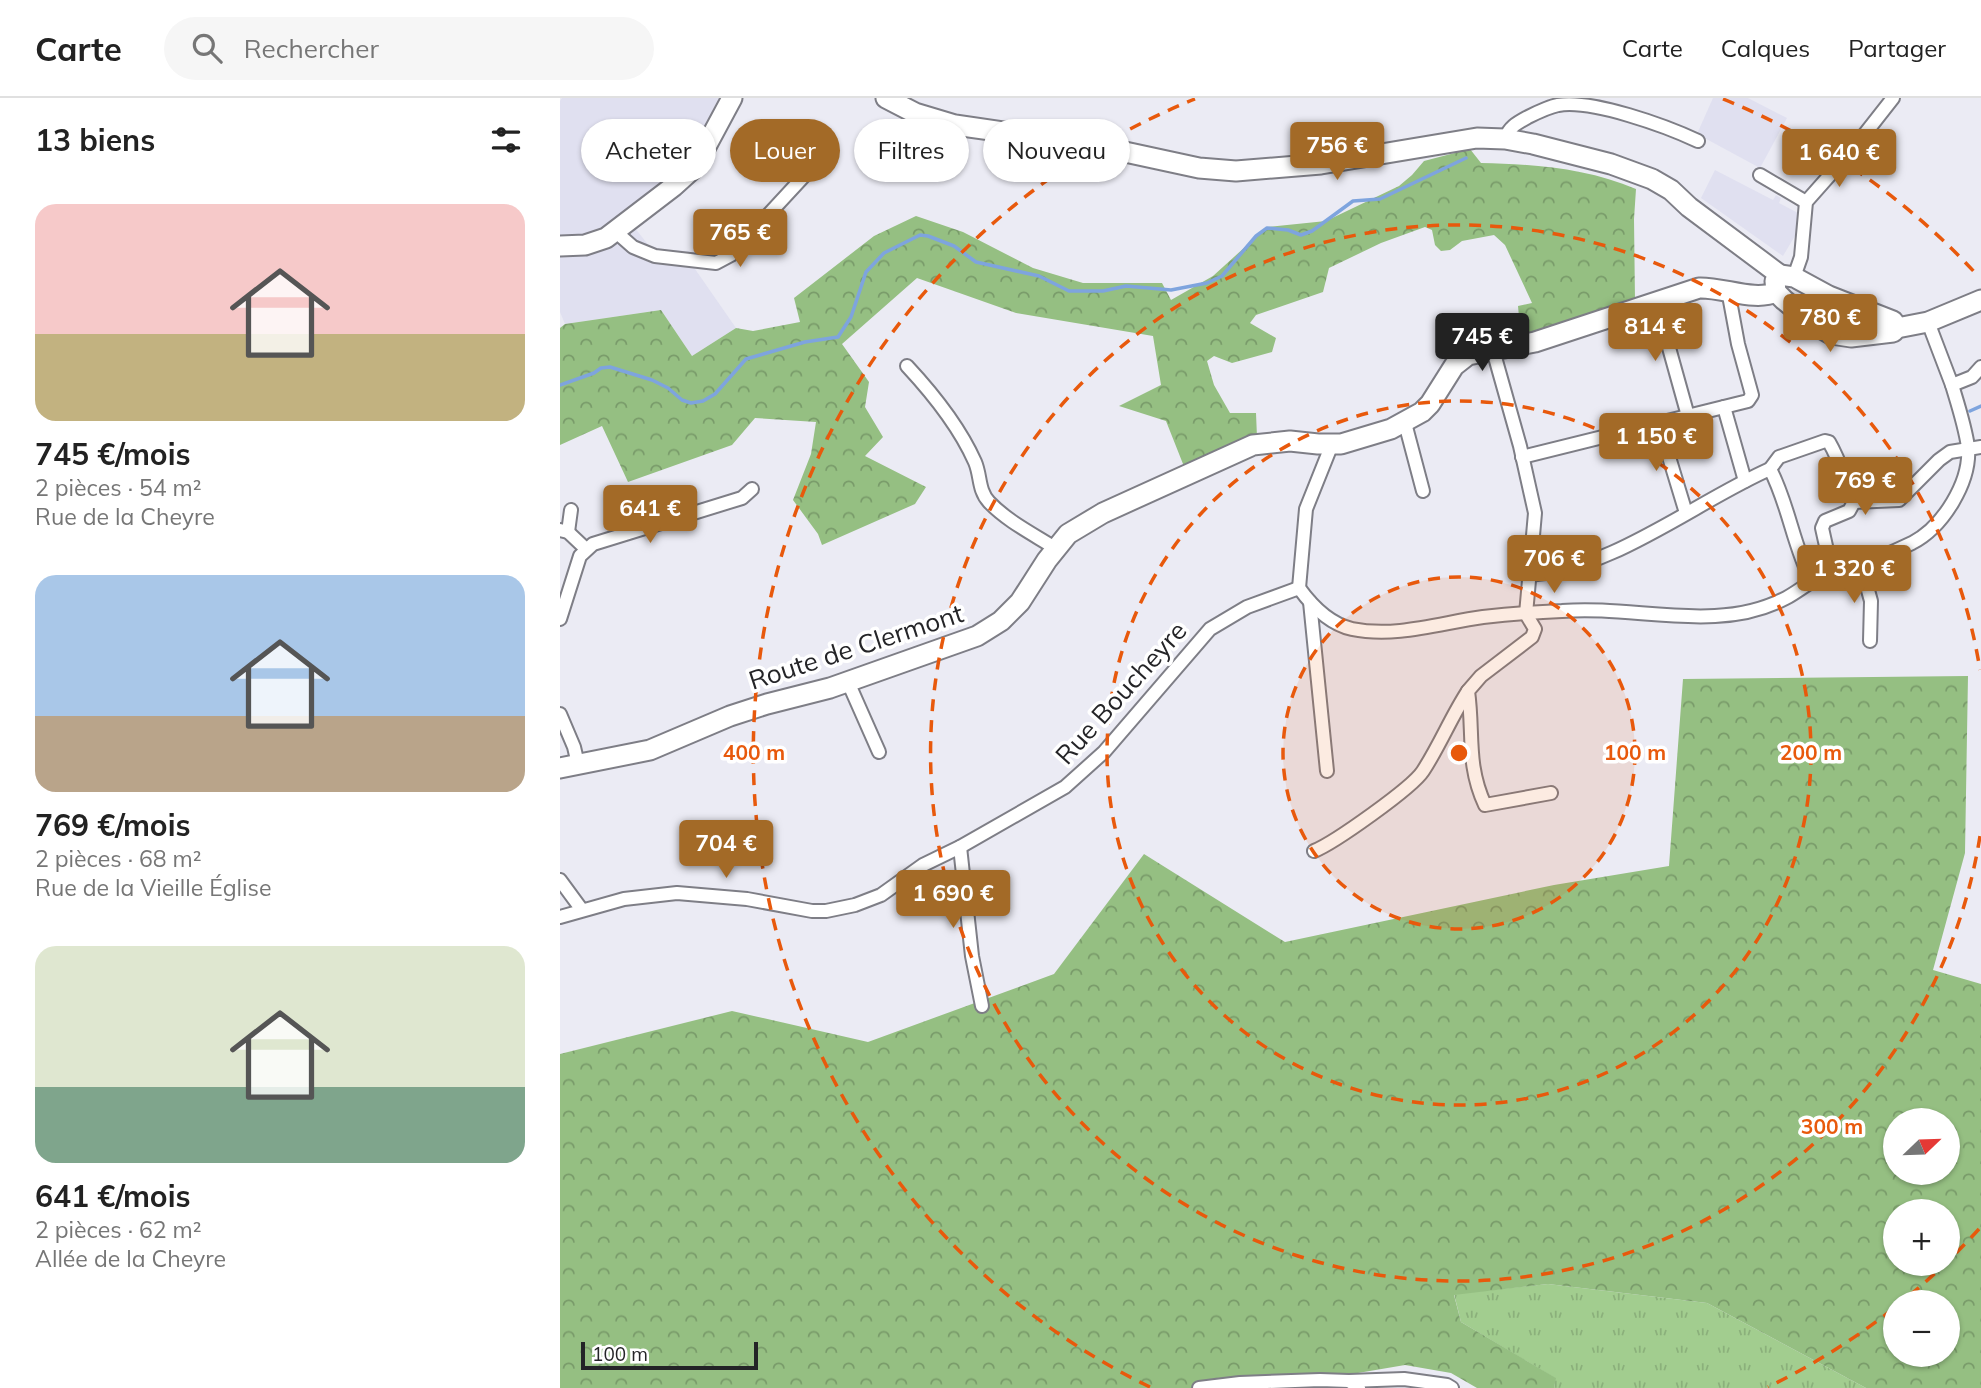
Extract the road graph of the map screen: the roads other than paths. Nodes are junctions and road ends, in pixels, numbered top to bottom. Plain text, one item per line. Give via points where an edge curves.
1 (732, 98) edge
2 (886, 98) edge
3 (1892, 98) edge
4 (1556, 101) edge
5 (1505, 139) junction
6 (1698, 141) dead end
7 (1760, 175) dead end
8 (799, 182) edge
9 (1806, 202) junction
10 (616, 232) junction
11 (560, 246) edge
12 (1784, 281) junction
13 (1728, 290) junction
14 (1981, 300) edge
15 (1656, 301) junction
16 (1928, 322) junction
17 (1897, 328) junction
18 (1493, 350) junction
19 (907, 366) dead end
20 (1981, 367) edge
21 (1952, 385) junction
22 (1724, 407) junction
23 (1688, 416) junction
24 (1405, 423) junction
25 (1659, 424) junction
26 (1332, 444) junction
27 (1974, 448) edge
28 (1522, 457) junction
29 (1981, 457) edge
30 (1770, 469) junction
31 (1745, 481) junction
32 (752, 489) dead end
33 (1423, 491) dead end
34 (1854, 502) junction
35 (571, 510) dead end
36 (1686, 513) junction
37 (564, 531) edge
38 (1055, 548) junction
39 (586, 549) junction
40 (1861, 565) junction
41 (1832, 573) junction
42 (1528, 575) junction
43 (1812, 582) junction
44 (1299, 588) junction
45 (1310, 602) junction
46 (1526, 614) junction
47 (560, 619) edge
48 (1870, 641) dead end
49 (848, 682) junction
50 (1468, 691) junction
51 (560, 714) edge
52 (879, 752) dead end
53 (569, 766) edge
54 (1327, 771) dead end
55 (1550, 793) dead end
56 (960, 847) junction
57 (1314, 851) dead end
58 (560, 880) edge
59 (582, 910) junction
60 (560, 917) edge
61 (982, 1006) dead end
62 (1354, 1385) edge
63 (1199, 1388) edge
64 (1452, 1388) edge

1 - 10 street via 695,167
2 - 5 street via 955,125 1236,171 1321,164 1451,141
3 - 9 street
4 - 5 street via 1508,130
4 - 6 street via 1617,111
5 - 12 street via 1611,164 1652,179
7 - 9 street
8 - 10 street via 731,255 716,263 655,256 633,247
9 - 12 street via 1801,257
10 - 11 street via 598,242
12 - 13 street, Route de Clermont via 1763,296
12 - 17 street via 1893,321
12 - 17 street via 1812,323 1840,337
13 - 15 street, Route de Clermont via 1699,288
13 - 22 street via 1752,396
14 - 16 street
15 - 18 street, Route de Clermont via 1535,342
15 - 23 street
16 - 17 street
16 - 21 street
18 - 24 street, Route de Clermont via 1458,361 1430,404
18 - 28 street
19 - 38 street via 954,422 976,463 981,490 989,501
20 - 21 street via 1972,377
21 - 27 street
22 - 23 street
22 - 31 street
23 - 25 street
24 - 26 street, Route de Clermont via 1364,439
24 - 33 street
25 - 28 street
25 - 36 street
26 - 38 street, Route de Clermont via 1290,440 1241,449 1093,518
26 - 44 street via 1306,509
27 - 29 street
27 - 34 street via 1951,452 1939,460 1899,500
27 - 40 street via 1954,500 1940,520 1914,542
28 - 42 street via 1535,513
30 - 31 street
30 - 34 street via 1779,457 1829,442
30 - 43 street
31 - 36 street
32 - 39 street via 742,498
34 - 41 street via 1849,511 1825,521 1822,528
35 - 37 street
36 - 42 street via 1603,556 1558,572
37 - 39 street
38 - 49 street, Route de Clermont via 1020,602 991,629
39 - 47 street
40 - 41 street
40 - 48 street via 1871,601
41 - 43 street
42 - 46 street
43 - 46 street via 1768,606 1717,616 1664,617 1618,610
44 - 45 street
44 - 56 street, Rue Boucheyre via 1247,607 1210,629 1082,773 1049,798
45 - 46 street via 1339,624 1385,633
45 - 54 street
46 - 50 street via 1535,629 1532,637 1480,676
49 - 52 street
49 - 53 street, Route de Clermont via 767,704 650,750
50 - 55 street via 1470,756 1485,805
50 - 57 street via 1421,774 1338,840
51 - 53 street via 574,747
56 - 59 street, Rue Boucheyre via 923,865 881,895 842,909 812,911 677,893
56 - 61 street
58 - 59 street
59 - 60 street, Rue Boucheyre
62 - 63 street via 1320,1380
62 - 64 street via 1404,1378

